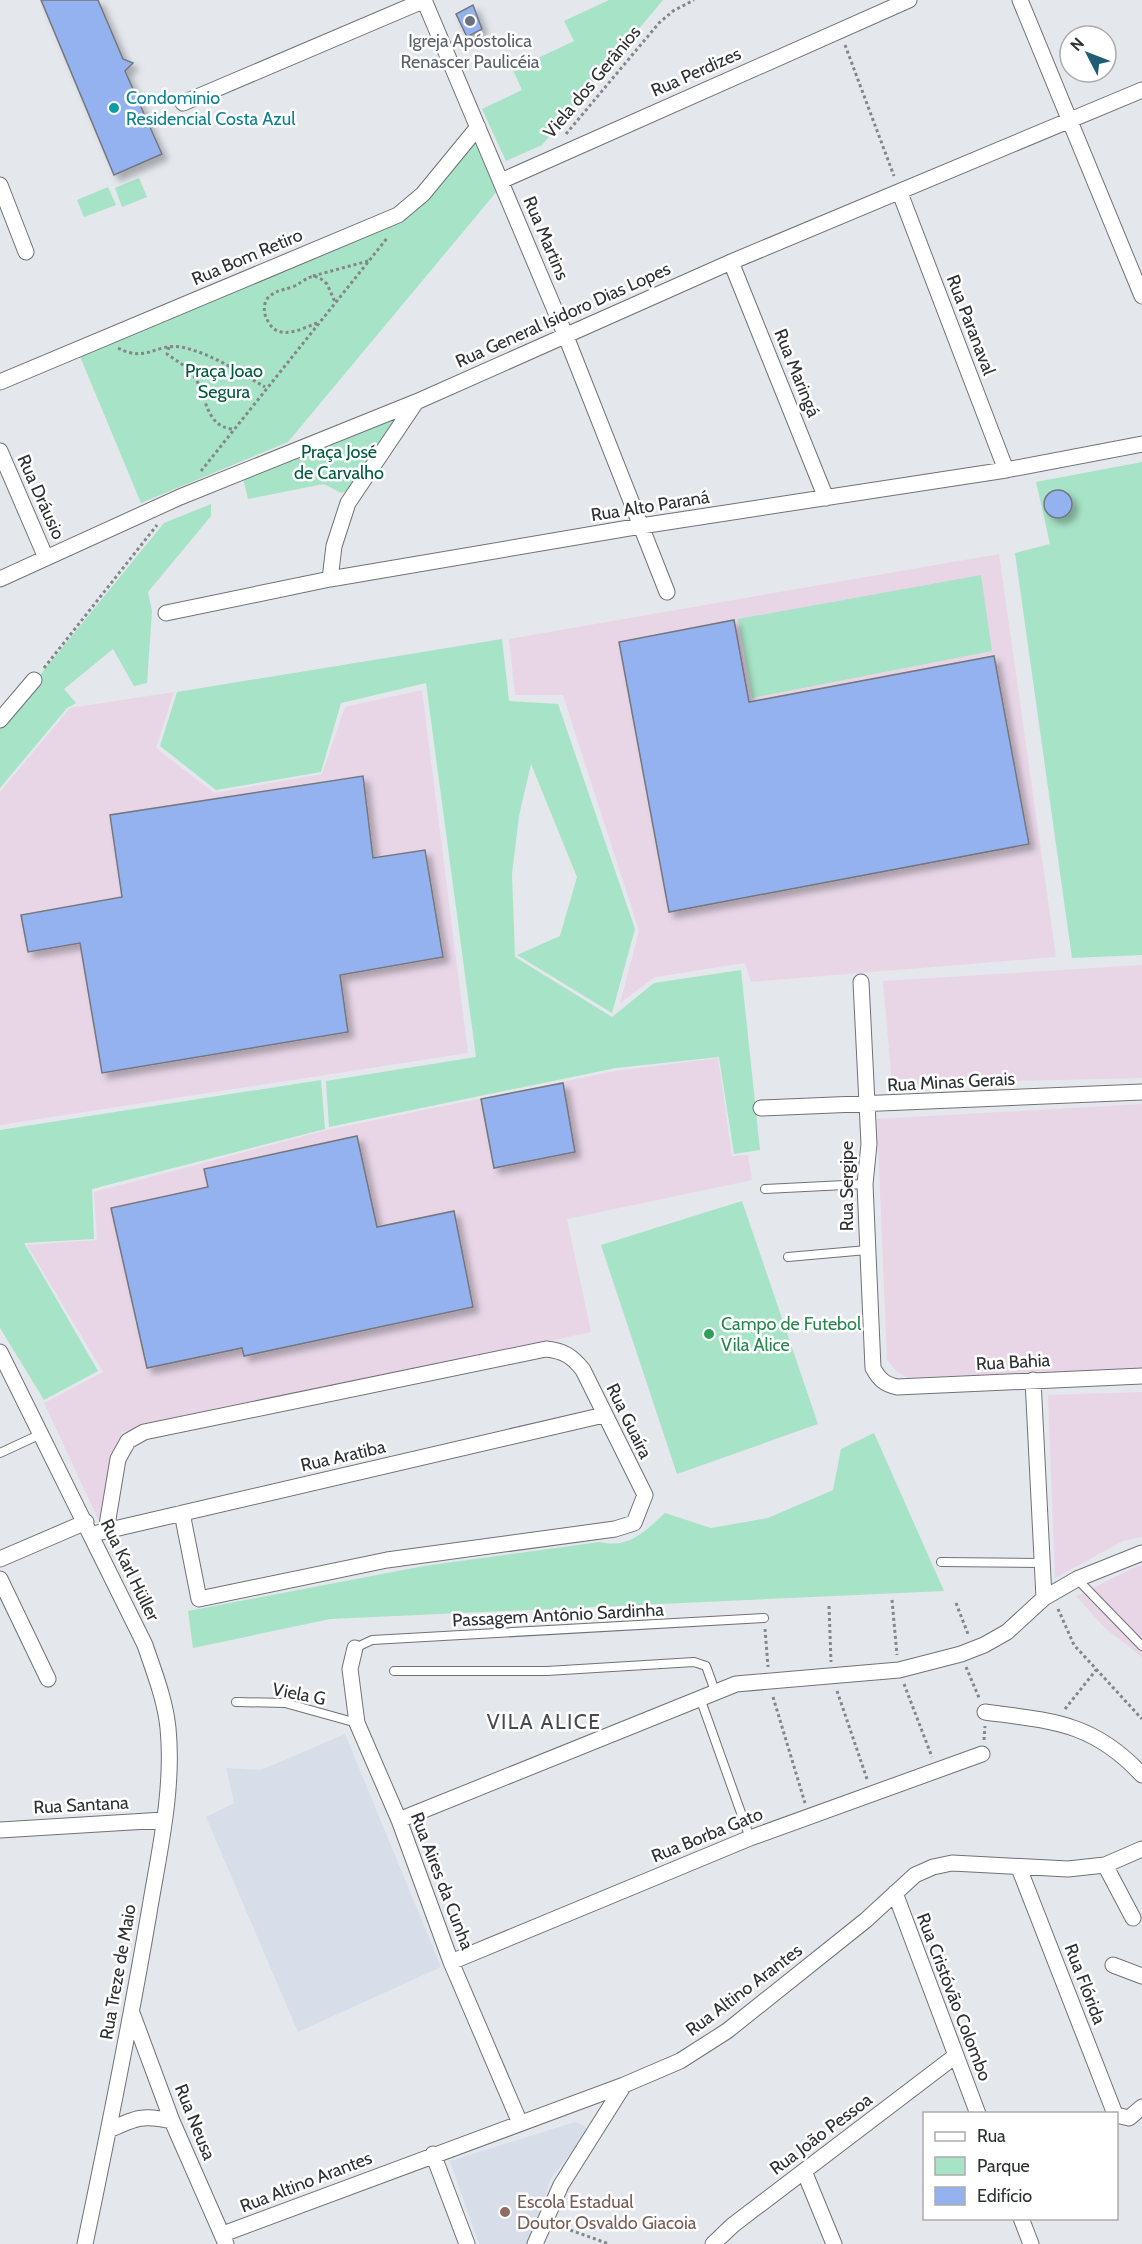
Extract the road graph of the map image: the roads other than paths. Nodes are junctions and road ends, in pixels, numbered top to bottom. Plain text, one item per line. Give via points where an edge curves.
1 (424, 0) edge
2 (909, 0) edge
3 (1020, 0) edge
4 (1142, 90) edge
5 (183, 103) dead end
6 (1070, 120) junction
7 (478, 127) junction
8 (501, 181) junction
9 (0, 185) edge
10 (900, 193) junction
11 (26, 252) dead end
12 (731, 262) junction
13 (1142, 296) edge
14 (565, 334) junction
15 (0, 382) edge
16 (416, 402) junction
17 (1142, 444) edge
18 (0, 451) edge
19 (1006, 470) junction
20 (826, 498) junction
21 (641, 526) junction
22 (46, 558) junction
23 (0, 579) edge
24 (330, 579) junction
25 (667, 592) dead end
26 (166, 613) dead end
27 (34, 680) road end
28 (0, 720) edge
29 (861, 982) dead end
30 (1142, 1092) edge
31 (866, 1105) junction
32 (761, 1108) dead end
33 (865, 1184) junction
34 (765, 1189) dead end
35 (867, 1250) junction
36 (788, 1257) dead end
37 (0, 1352) edge
38 (1142, 1376) edge
39 (1033, 1380) junction
40 (886, 1385) joint
41 (604, 1415) junction
42 (41, 1434) junction
43 (0, 1453) edge
44 (182, 1513) junction
45 (94, 1529) junction
46 (1142, 1553) edge
47 (0, 1559) edge
48 (941, 1562) dead end
49 (1042, 1563) junction
50 (0, 1579) edge
51 (1077, 1579) junction
52 (1048, 1596) junction
53 (764, 1618) road end
54 (1142, 1646) edge
55 (355, 1648) joint
56 (394, 1671) dead end
57 (48, 1680) dead end
58 (715, 1691) junction
59 (700, 1698) junction
60 (236, 1702) dead end
61 (985, 1712) dead end
62 (357, 1723) junction
63 (982, 1754) dead end
64 (1142, 1775) edge
65 (164, 1820) junction
66 (399, 1820) junction
67 (0, 1830) edge
68 (750, 1838) junction
69 (1142, 1849) edge
70 (1106, 1865) junction
71 (1019, 1868) junction
72 (895, 1893) junction
73 (1133, 1918) dead end
74 (451, 1962) junction
75 (1113, 1965) dead end
76 (1142, 1976) edge
77 (132, 2012) junction
78 (954, 2056) junction
79 (624, 2085) junction
80 (1142, 2107) edge
81 (977, 2112) edge
82 (1115, 2112) edge
83 (1118, 2115) edge
84 (172, 2121) junction
85 (520, 2123) junction
86 (109, 2130) junction
87 (433, 2154) junction
88 (804, 2171) junction
89 (1022, 2220) edge
90 (224, 2239) edge
91 (85, 2244) edge
92 (466, 2244) edge
93 (535, 2244) edge
94 (713, 2244) edge
95 (834, 2244) edge
96 (1031, 2244) edge

1 - 5 street
1 - 7 street, Rua Martins
2 - 8 street, Rua Perdizes
3 - 6 street
4 - 6 street, Rua General Isidoro Dias Lopes
6 - 10 street, Rua General Isidoro Dias Lopes
6 - 13 street
7 - 8 street, Rua Martins
7 - 15 street, Rua Bom Retiro via 423,194 398,215
8 - 14 street, Rua Martins
9 - 11 street
10 - 12 street, Rua General Isidoro Dias Lopes
10 - 19 street, Rua Paranaval
12 - 14 street, Rua General Isidoro Dias Lopes
12 - 20 street, Rua Maringá
14 - 16 street, Rua General Isidoro Dias Lopes
14 - 21 street, Rua Martins
16 - 22 street, Rua General Isidoro Dias Lopes via 180,497
16 - 24 street via 348,503 334,546
17 - 19 street, Rua Alto Paraná
18 - 22 street, Rua Dráusio
19 - 20 street, Rua Alto Paraná
20 - 21 street, Rua Alto Paraná
21 - 24 street, Rua Alto Paraná
21 - 25 street, Rua Martins
22 - 23 street, Rua General Isidoro Dias Lopes
24 - 26 street, Rua Alto Paraná
27 - 28 street
29 - 31 street, Rua Sergipe
30 - 31 street, Rua Minas Gerais
31 - 32 street, Rua Minas Gerais
31 - 33 street, Rua Sergipe via 869,1144
33 - 34 lane
33 - 35 street, Rua Sergipe
35 - 36 lane
35 - 40 street, Rua Sergipe via 873,1368
37 - 42 street, Rua Karl Hüller
38 - 39 street, Rua Bahia
39 - 40 street, Rua Bahia
39 - 49 street
41 - 44 street, Rua Aratiba
41 - 44 street, Rua Guaíra via 645,1496 634,1523 615,1528 387,1560 199,1599
41 - 45 street, Rua Guaíra via 574,1358 546,1349 144,1432 128,1441 118,1459
42 - 43 lane
42 - 45 street, Rua Karl Hüller
44 - 45 street, Rua Aratiba
45 - 47 street, Rua Aratiba
45 - 65 street, Rua Karl Hüller via 159,1686 168,1727
46 - 51 street
48 - 49 lane
49 - 52 street
50 - 57 street
51 - 52 street
51 - 54 lane
52 - 58 street via 1007,1632 974,1649 899,1670 770,1679
53 - 55 lane, Passagem Antônio Sardinha via 372,1640
55 - 62 street, Rua Aires da Cunha via 350,1669
56 - 58 lane via 547,1671 694,1662 706,1666
58 - 59 street
59 - 66 street
59 - 68 lane
60 - 62 lane, Viela G via 285,1703
61 - 64 street via 1063,1723 1086,1731
62 - 66 street, Rua Aires da Cunha
63 - 68 street, Rua Borba Gato
65 - 67 street, Rua Santana
65 - 77 street, Rua Treze de Maio
66 - 74 street, Rua Aires da Cunha
68 - 74 street, Rua Borba Gato
69 - 70 street, Rua Altino Arantes
70 - 71 street, Rua Altino Arantes
70 - 73 street
71 - 72 street, Rua Altino Arantes via 942,1865 915,1875
71 - 82 street, Rua Flórida
72 - 78 street, Rua Cristóvão Colombo
72 - 79 street, Rua Altino Arantes via 726,2031 680,2061
74 - 85 street, Rua Aires da Cunha
75 - 76 street
77 - 84 street, Rua Neusa
77 - 86 street, Rua Treze de Maio
78 - 81 street, Rua Cristóvão Colombo
78 - 88 street, Rua João Pessoa
79 - 85 street, Rua Altino Arantes
79 - 93 street via 561,2185
80 - 83 street, Rua Flórida via 1129,2118
84 - 86 street via 146,2116
84 - 90 street, Rua Neusa
85 - 87 street, Rua Altino Arantes
86 - 91 street, Rua Treze de Maio
87 - 90 street, Rua Altino Arantes
87 - 92 street
88 - 94 street, Rua João Pessoa
88 - 95 street
89 - 96 street

